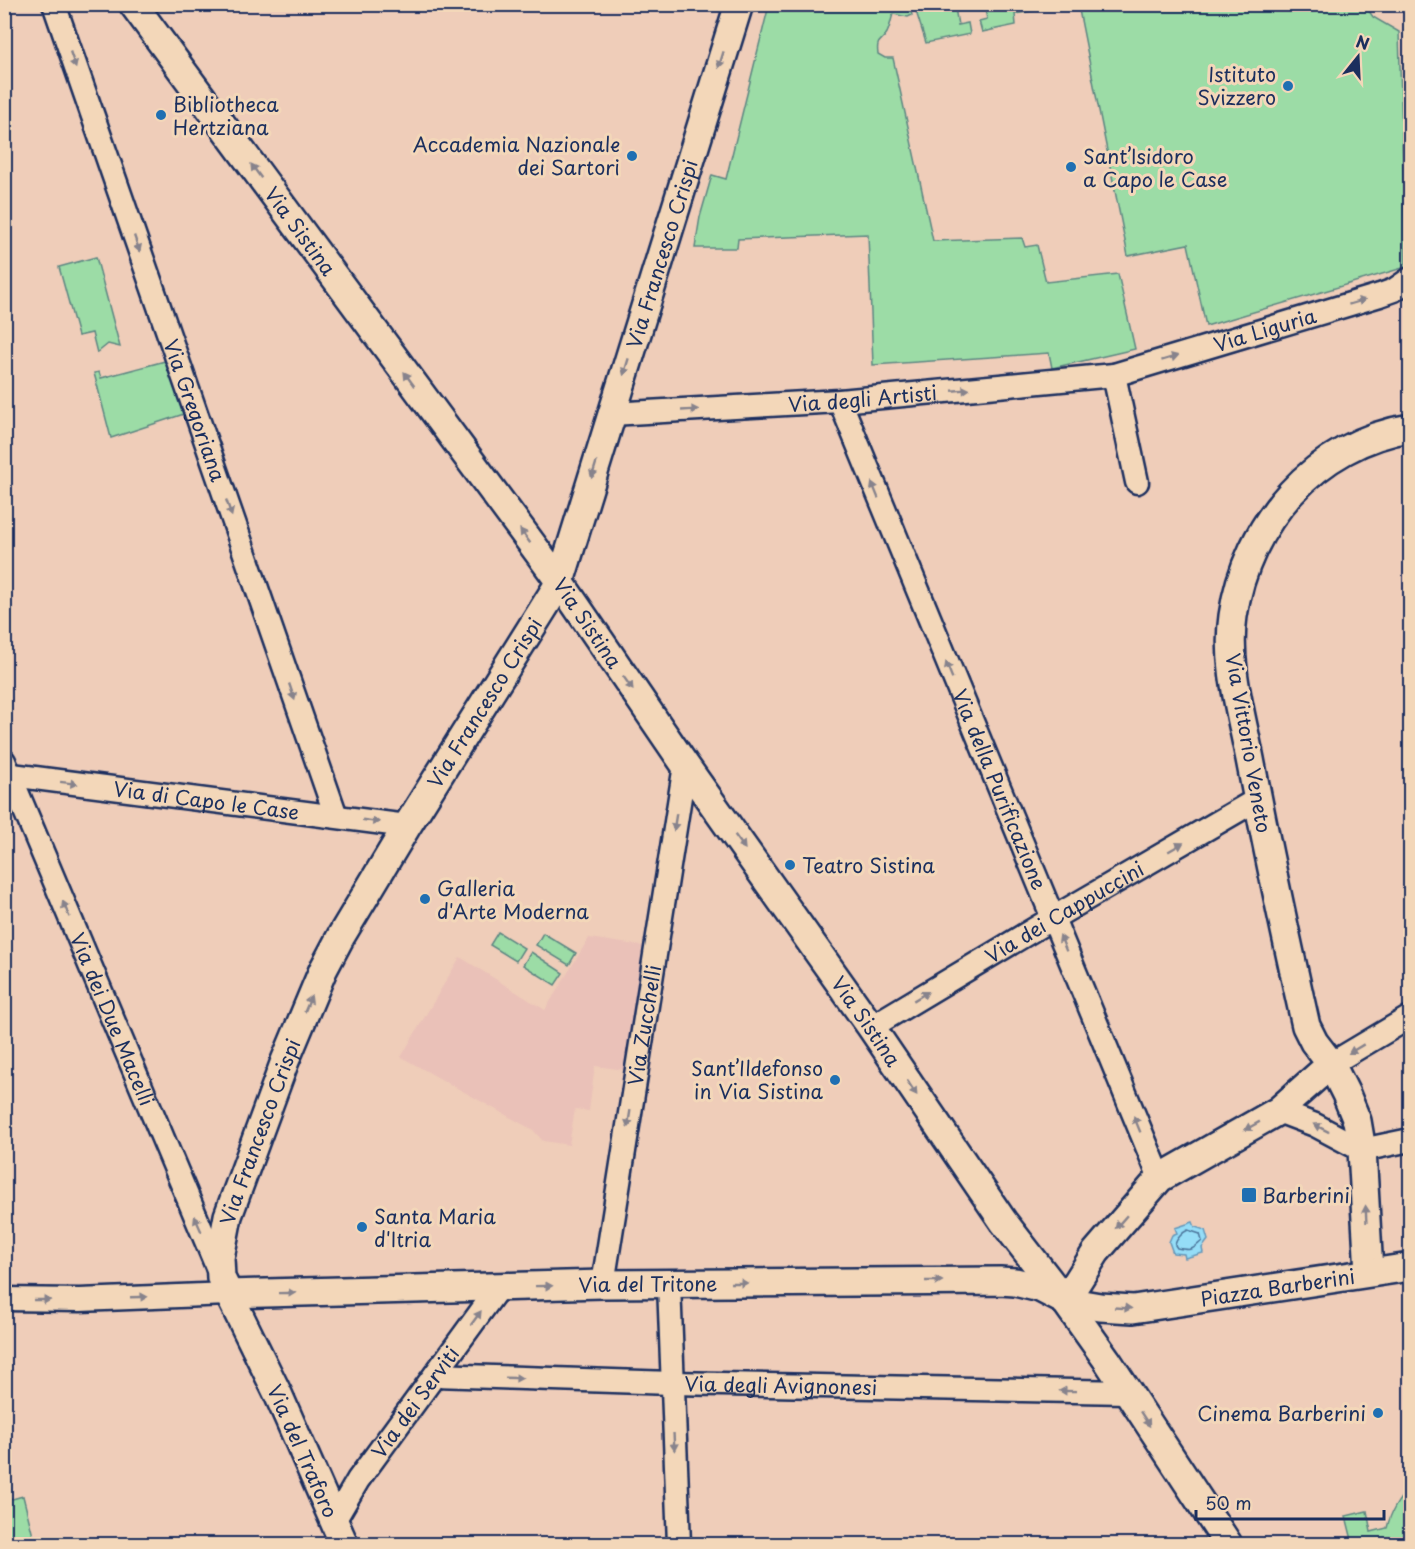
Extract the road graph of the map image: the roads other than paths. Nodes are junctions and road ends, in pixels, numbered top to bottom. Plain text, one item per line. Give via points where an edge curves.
1 (54, 4) edge
2 (133, 4) edge
3 (739, 4) edge
4 (1410, 279) edge
5 (1114, 375) junction
6 (840, 401) junction
7 (611, 414) junction
8 (1410, 428) edge
9 (1137, 482) dead end
10 (560, 582) junction
11 (685, 765) junction
12 (7, 770) edge
13 (1258, 799) junction
14 (336, 816) junction
15 (407, 826) junction
16 (1053, 918) junction
17 (1410, 1017) edge
18 (871, 1028) junction
19 (1331, 1064) junction
20 (1278, 1111) junction
21 (1410, 1140) edge
22 (1362, 1150) junction
23 (1160, 1178) junction
24 (1410, 1267) edge
25 (1369, 1272) junction
26 (603, 1284) junction
27 (669, 1284) junction
28 (225, 1286) junction
29 (499, 1287) junction
30 (4, 1299) edge
31 (1065, 1301) junction
32 (435, 1375) junction
33 (672, 1383) junction
34 (1127, 1392) junction
35 (339, 1533) edge
36 (679, 1545) edge
37 (1228, 1545) edge

1 -> 14 street, Via Gregoriana
10 -> 2 street, Via Sistina
3 -> 7 street, Via Francesco Crispi
5 -> 4 street, Via Liguria via 1380,295
6 -> 5 street, Via degli Artisti
5 - 9 street
7 -> 6 street, Via degli Artisti
16 -> 6 street, Via della Purificazione
7 -> 10 street, Via Francesco Crispi
8 - 13 street, Via Vittorio Veneto via 1359,445 1298,484 1270,517 1250,556 1232,616 1231,638
10 -> 11 street, Via Sistina
10 - 15 street, Via Francesco Crispi
11 -> 18 street, Via Sistina
11 -> 26 street, Via Zucchelli
12 -> 14 street, Via di Capo le Case
28 -> 12 street, Via dei Due Macelli
16 -> 13 street, Via dei Cappuccini
13 - 19 street, Via Vittorio Veneto via 1306,1026
14 -> 15 street, Via di Capo le Case
28 -> 15 street, Via Francesco Crispi via 220,1258 228,1216 307,1005 341,936
18 -> 16 street, Via dei Cappuccini
23 -> 16 street, Via della Purificazione
17 -> 19 street
18 -> 31 street, Via Sistina via 997,1211
19 - 20 street
19 - 22 street, Piazza Barberini via 1353,1108
22 -> 20 street
20 -> 23 street
21 - 22 street
25 -> 22 street, Piazza Barberini
23 -> 31 street via 1102,1244
24 - 25 street
31 -> 25 street, Piazza Barberini via 1133,1309
26 - 27 street, Via del Tritone
29 -> 26 street, Via del Tritone
27 -> 31 street, Via del Tritone via 1007,1282 1040,1288
27 - 33 street
28 -> 29 street, Via del Tritone
30 -> 28 street via 80,1300
28 - 35 street, Via del Traforo
32 -> 29 street, Via dei Serviti
31 - 34 street
32 -> 33 street, Via degli Avignonesi
32 - 35 street, Via dei Serviti via 358,1480
34 -> 33 street, Via degli Avignonesi
33 -> 36 street
34 -> 37 street

